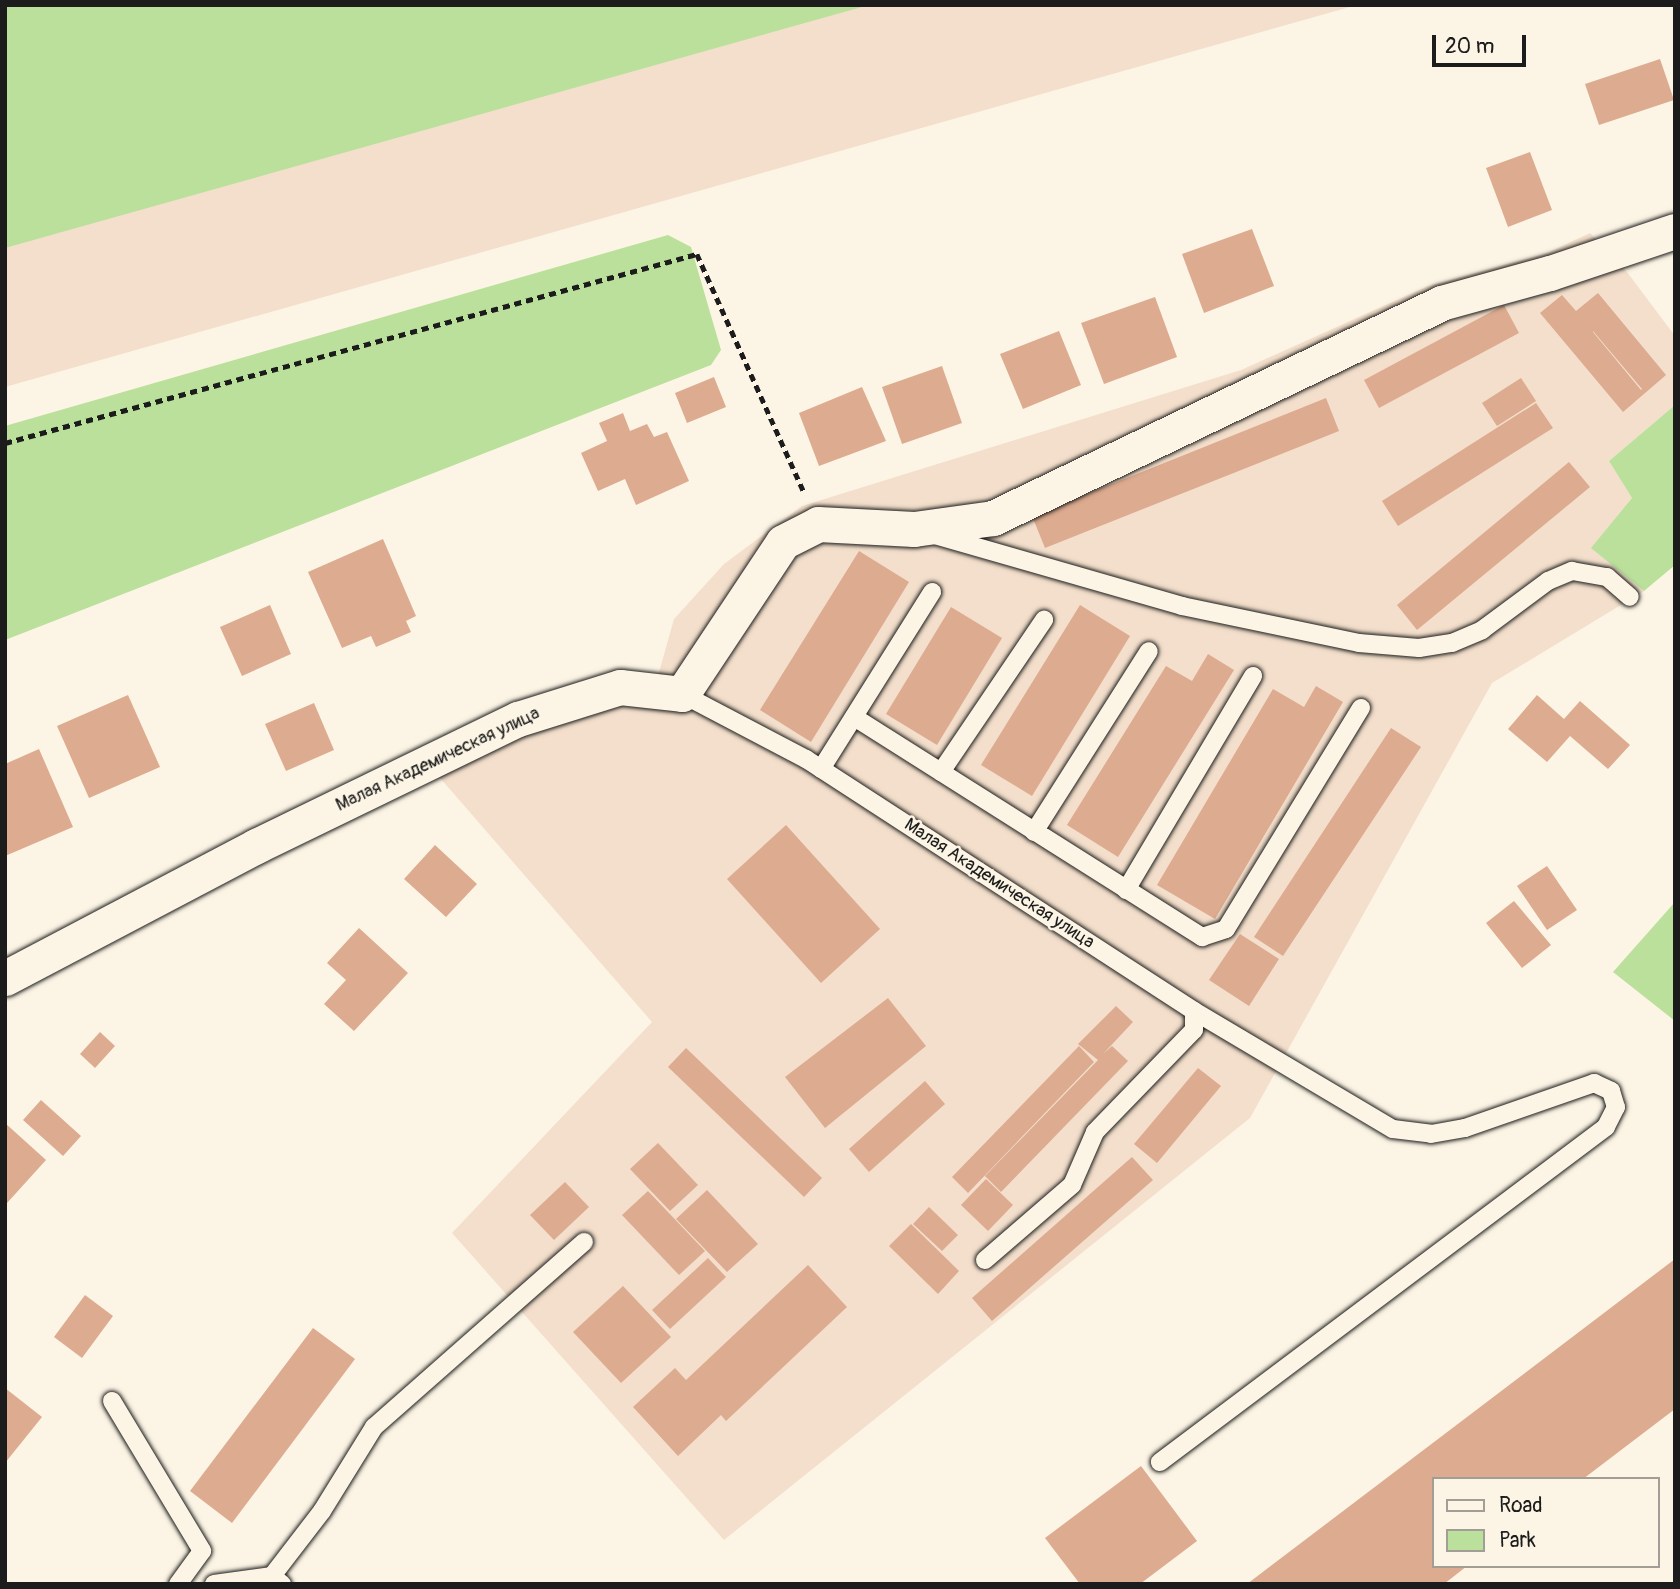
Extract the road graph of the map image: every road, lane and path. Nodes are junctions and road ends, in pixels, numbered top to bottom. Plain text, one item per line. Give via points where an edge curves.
1 (1675, 230) edge
2 (5, 443) edge
3 (818, 524) junction
4 (914, 529) junction
5 (932, 592) dead end
6 (1630, 597) dead end
7 (1044, 620) dead end
8 (1149, 651) dead end
9 (1254, 676) dead end
10 (682, 694) junction
11 (1361, 708) dead end
12 (854, 717) junction
13 (821, 769) junction
14 (941, 772) junction
15 (1034, 832) junction
16 (1126, 890) junction
17 (5, 978) edge
18 (1194, 1011) junction
19 (584, 1242) dead end
20 (985, 1260) dead end
21 (111, 1401) dead end
22 (1160, 1462) dead end
23 (277, 1580) edge
24 (178, 1584) edge
25 (214, 1584) edge

1 - 4 street via 1550,273 1441,303 993,518
2 - 3 path via 697,254
3 - 4 street
3 - 10 street via 783,542
4 - 6 lane via 1182,606 1359,643 1419,648 1452,643 1482,629 1548,581 1572,571 1607,577
5 - 12 lane
7 - 14 lane
8 - 15 lane
9 - 16 lane
10 - 13 lane, Малая Академическая улица
10 - 17 street, Малая Академическая улица via 620,687 517,719 256,846
11 - 16 lane via 1226,929 1202,937
12 - 13 lane
12 - 14 lane
13 - 18 lane, Малая Академическая улица
14 - 15 lane
15 - 16 lane
18 - 20 lane via 1194,1030 1095,1132 1072,1185
18 - 22 lane, Малая Академическая улица via 1393,1129 1431,1134 1465,1128 1594,1083 1611,1091 1616,1107 1606,1127
19 - 23 lane via 374,1427
21 - 24 lane via 202,1551
23 - 25 lane

